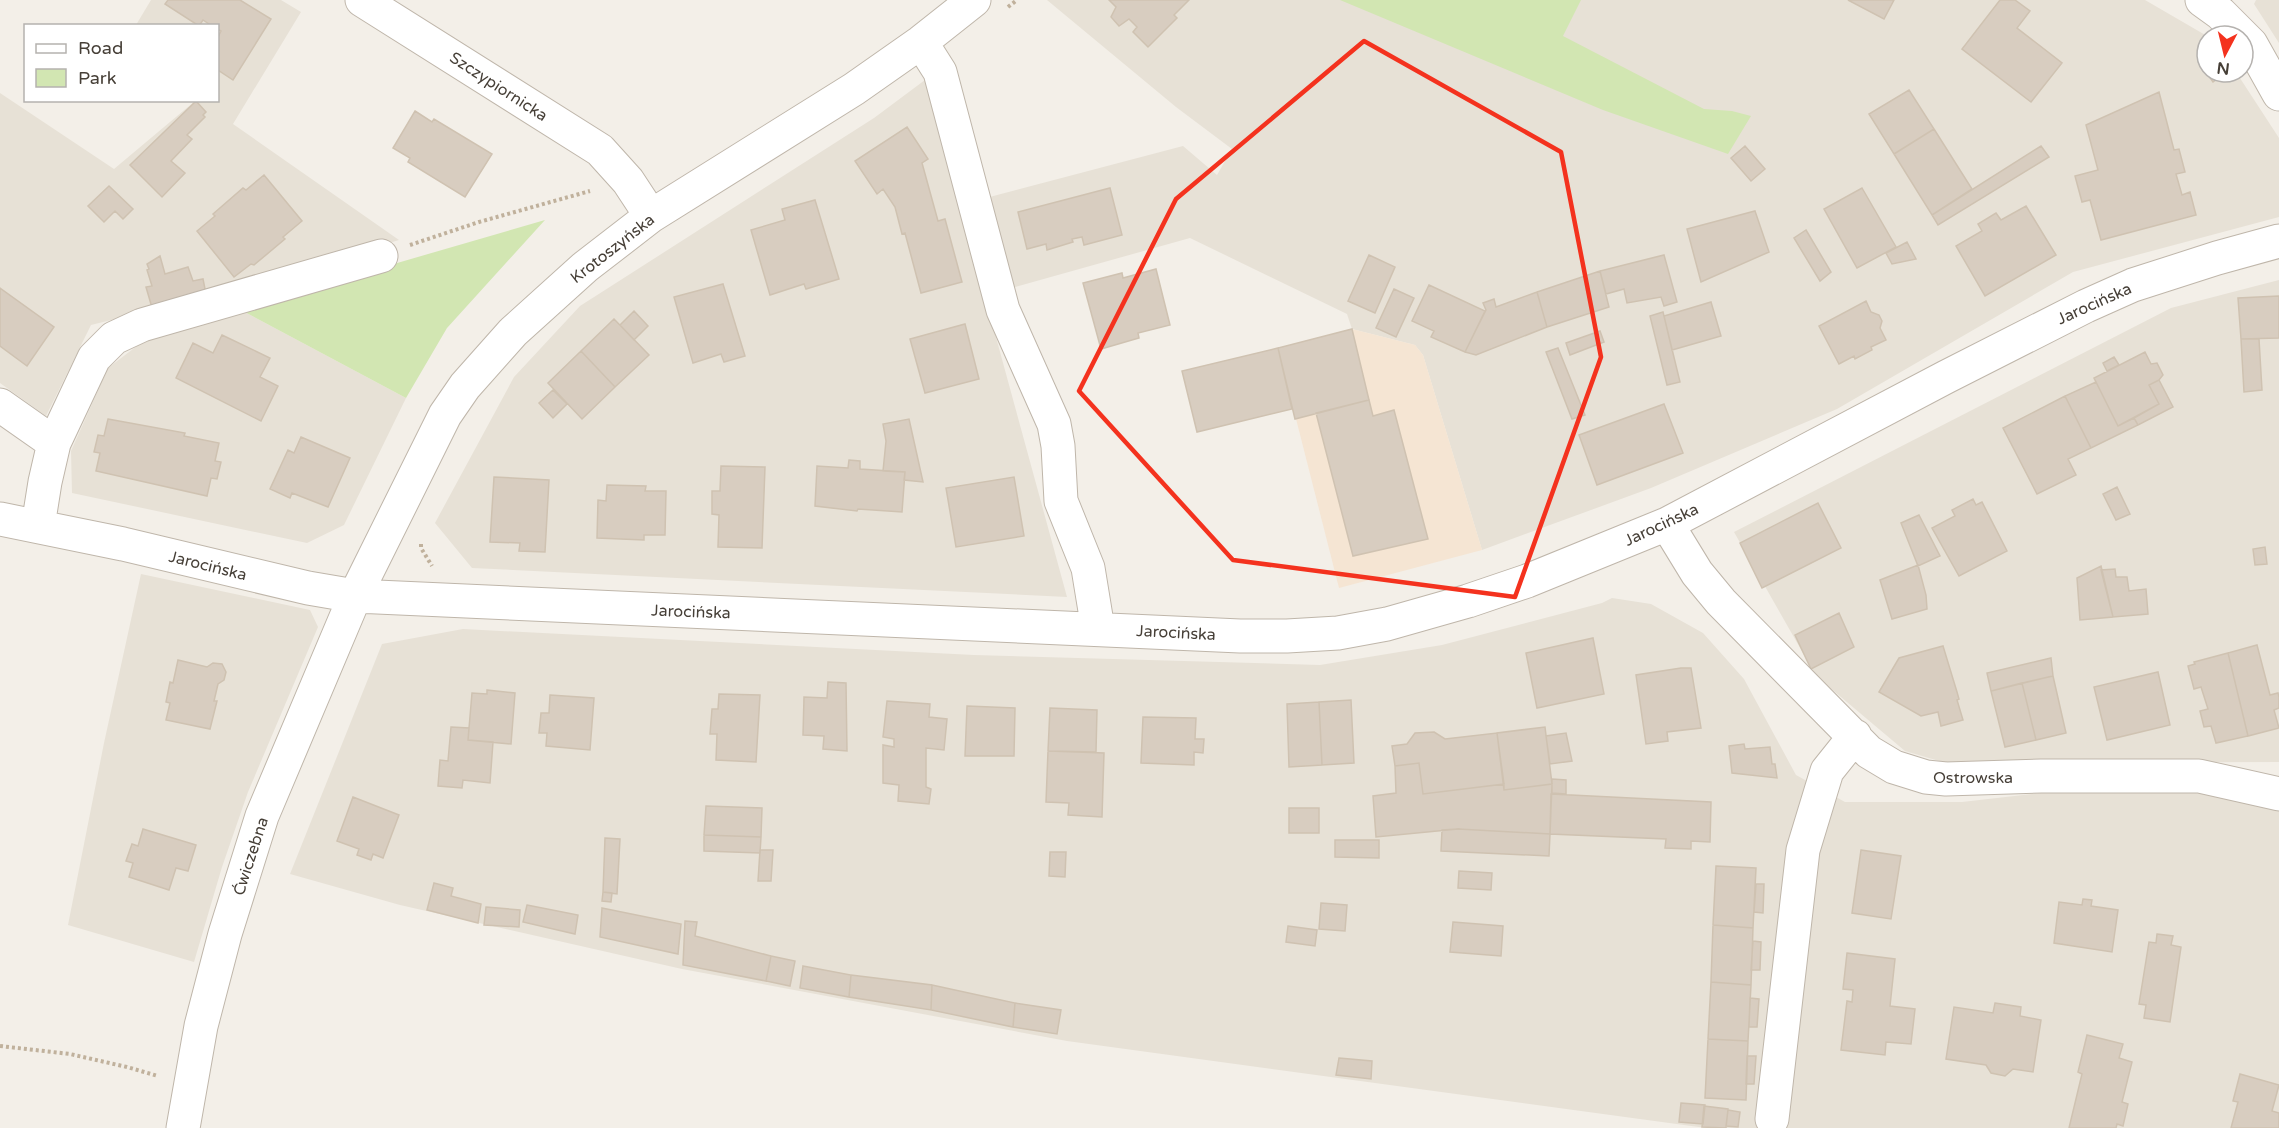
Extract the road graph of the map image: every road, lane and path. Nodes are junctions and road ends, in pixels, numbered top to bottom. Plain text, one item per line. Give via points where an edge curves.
1 (362, 0) edge
2 (1017, 0) edge
3 (2202, 0) edge
4 (987, 7) edge
5 (921, 42) junction
6 (2279, 94) edge
7 (628, 181) junction
8 (651, 216) junction
9 (2279, 241) edge
10 (381, 256) joint
11 (0, 405) edge
12 (54, 443) junction
13 (0, 519) edge
14 (1666, 524) junction
15 (38, 526) junction
16 (421, 539) dead end
17 (435, 569) dead end
18 (355, 596) junction
19 (1098, 629) junction
20 (1855, 736) junction
21 (2279, 794) edge
22 (0, 1046) edge
23 (190, 1086) junction
24 (1772, 1119) dead end
25 (183, 1128) edge

1 - 7 street, Szczypiornicka via 600,150
2 - 4 path
3 - 6 street via 2251,44
4 - 5 street, Krotoszyńska
5 - 8 street, Krotoszyńska via 854,89
5 - 19 street via 940,72 1004,310 1054,424 1061,501 1088,568
7 - 8 street, Szczypiornicka
7 - 10 path via 479,222
8 - 18 street, Krotoszyńska via 585,267 513,332 465,386 445,415
9 - 14 street, Jarocińska via 2133,285 2086,306
10 - 12 street via 142,325 114,338 94,358
11 - 12 street
12 - 15 street
13 - 15 street, Jarocińska
14 - 19 street, Jarocińska via 1527,581 1387,624 1287,636
14 - 20 street, Ostrowska via 1721,602
15 - 18 street, Jarocińska
16 - 17 path via 421,548
18 - 19 street, Jarocińska
18 - 23 street, Ćwiczebna via 262,816 225,934
20 - 21 street, Ostrowska via 1869,752 1894,767 1926,777 2199,776
20 - 24 street via 1827,771 1803,850
22 - 23 path via 70,1054
23 - 25 street, Ćwiczebna

